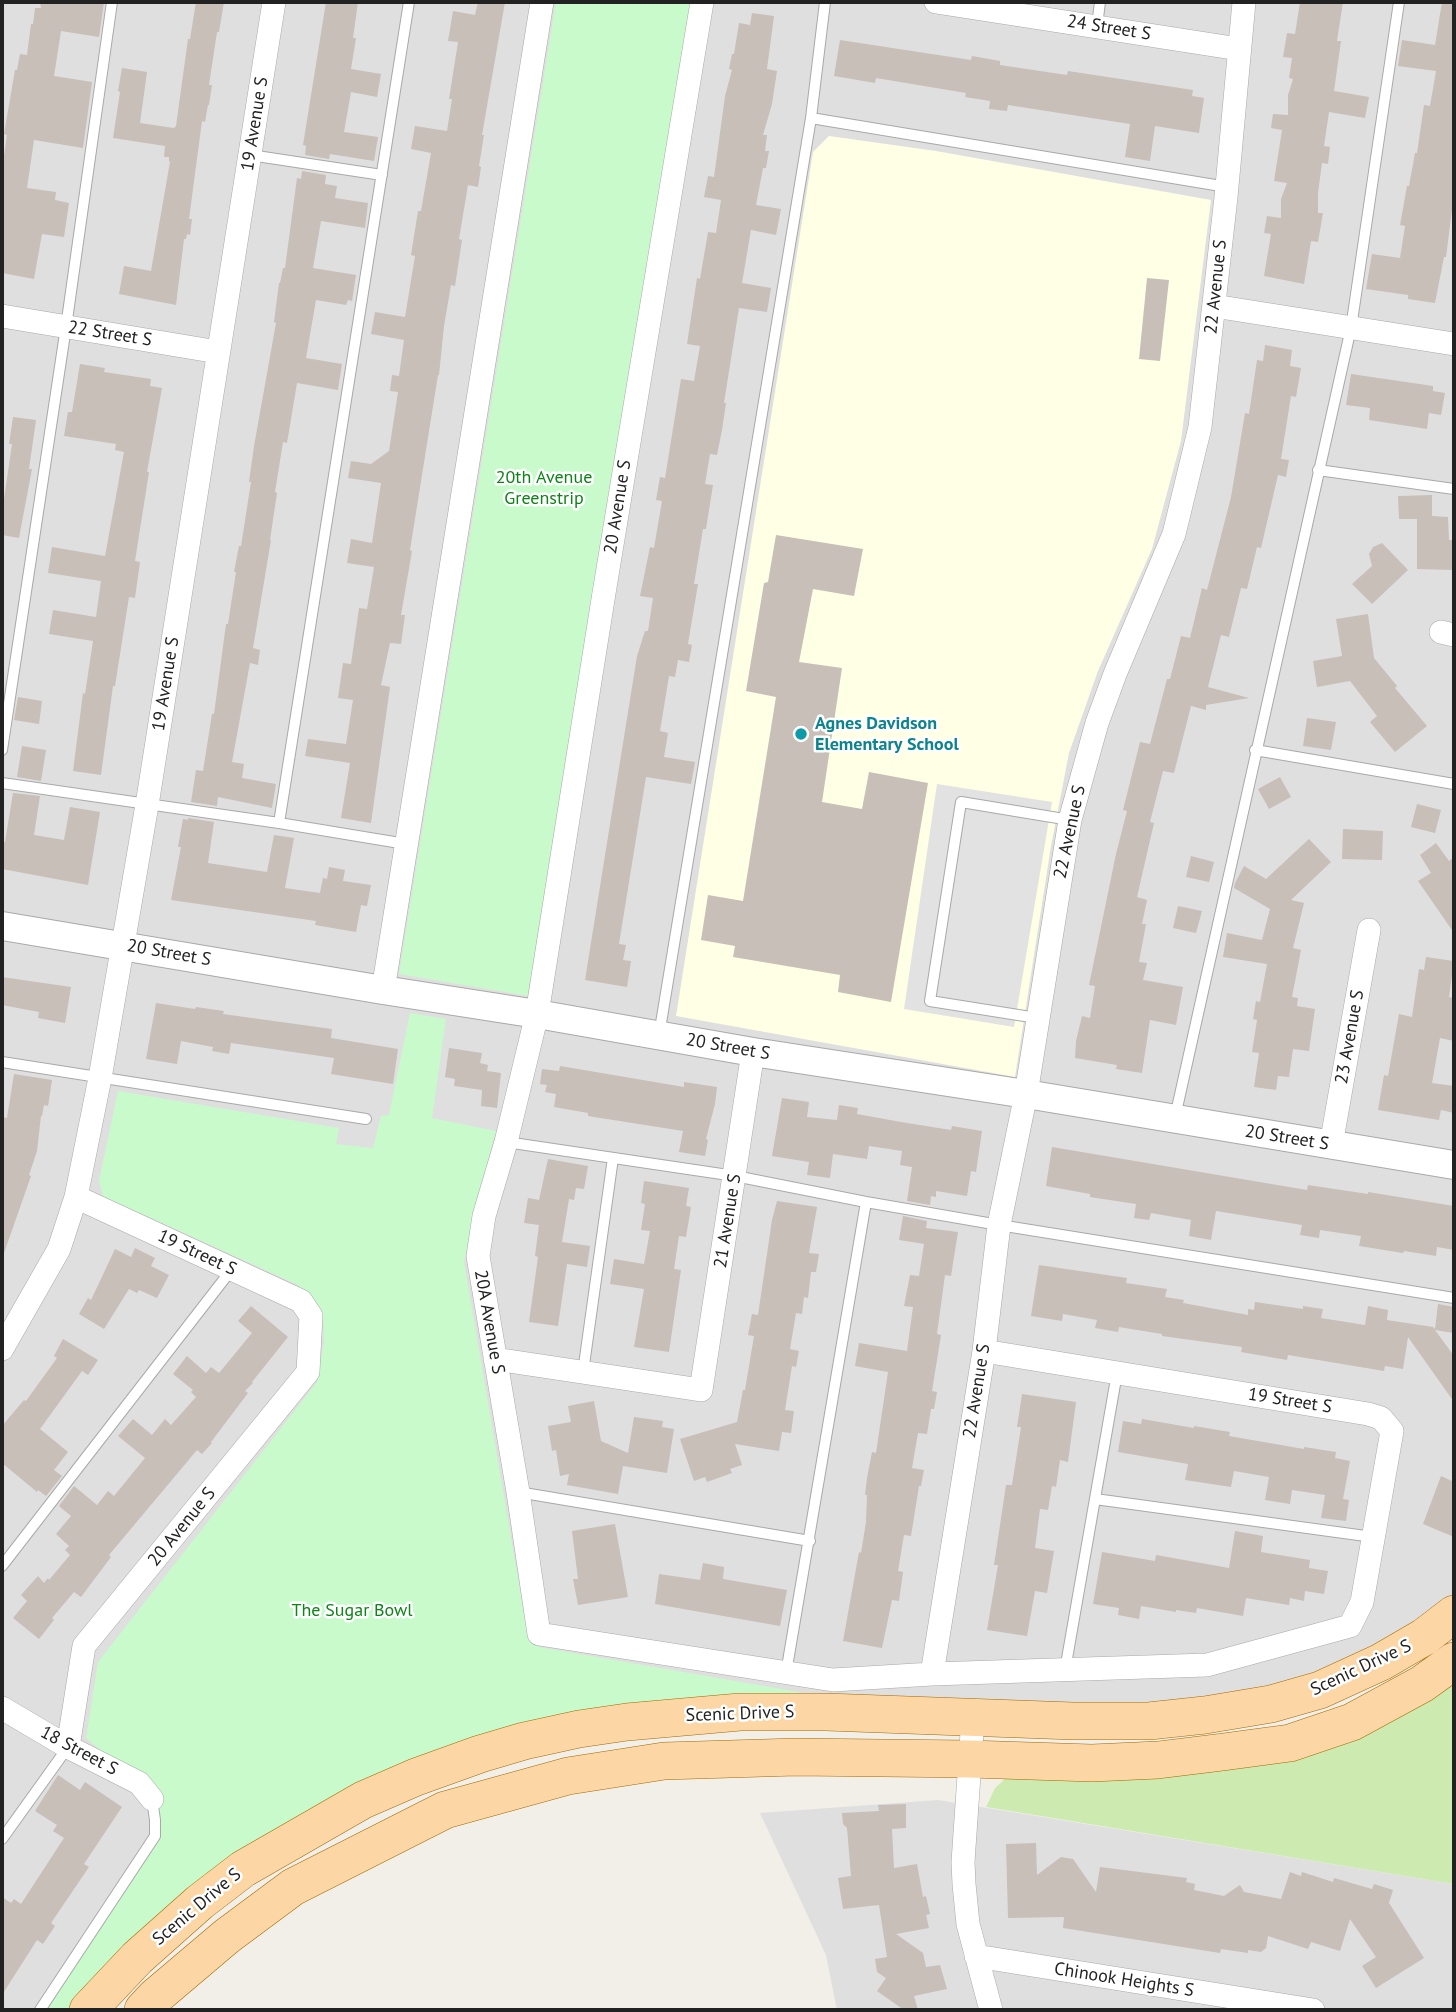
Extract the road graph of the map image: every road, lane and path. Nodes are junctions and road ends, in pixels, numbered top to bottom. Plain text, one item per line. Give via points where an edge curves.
1 (112, 2) edge
2 (274, 2) edge
3 (409, 2) edge
4 (542, 2) edge
5 (702, 2) edge
6 (825, 2) edge
7 (936, 2) edge
8 (1100, 2) edge
9 (1244, 2) edge
10 (1399, 2) edge
11 (970, 4) edge
12 (1097, 26) junction
13 (1239, 49) junction
14 (811, 118) junction
15 (250, 155) junction
16 (382, 175) junction
17 (1227, 187) junction
18 (1214, 306) junction
19 (2, 317) edge
20 (66, 327) junction
21 (1350, 328) junction
22 (1454, 344) edge
23 (218, 352) junction
24 (1318, 470) junction
25 (1454, 489) edge
26 (2, 750) edge
27 (1255, 750) junction
28 (2, 783) edge
29 (1454, 785) edge
30 (147, 805) junction
31 (1070, 820) junction
32 (279, 823) junction
33 (407, 844) junction
34 (2, 926) edge
35 (1369, 930) dead end
36 (123, 946) junction
37 (383, 990) junction
38 (537, 1014) junction
39 (1037, 1018) junction
40 (659, 1035) junction
41 (753, 1052) junction
42 (2, 1062) edge
43 (100, 1078) junction
44 (1026, 1094) junction
45 (366, 1119) dead end
46 (1174, 1119) junction
47 (506, 1142) junction
48 (1331, 1145) junction
49 (613, 1158) junction
50 (1454, 1165) edge
51 (735, 1176) junction
52 (76, 1197) junction
53 (866, 1202) junction
54 (999, 1225) junction
55 (232, 1269) junction
56 (1454, 1298) edge
57 (311, 1316) joint
58 (2, 1349) edge
59 (984, 1352) junction
60 (495, 1359) junction
61 (583, 1372) junction
62 (1116, 1373) junction
63 (518, 1492) junction
64 (1095, 1499) junction
65 (1373, 1537) junction
66 (810, 1541) junction
67 (2, 1566) edge
68 (1454, 1614) edge
69 (1454, 1661) edge
70 (1065, 1670) junction
71 (786, 1673) junction
72 (932, 1674) junction
73 (2, 1708) edge
74 (973, 1717) junction
75 (68, 1747) junction
76 (970, 1759) junction
77 (152, 1799) joint
78 (2, 1839) edge
79 (976, 1956) junction
80 (40, 2010) edge
81 (88, 2010) edge
82 (143, 2010) edge
83 (991, 2010) edge
84 (1313, 2010) edge

1 - 20 lane
2 - 15 street, 19 Avenue S
3 - 16 lane
4 - 33 street
5 - 38 street, 20 Avenue S
6 - 14 lane
7 - 11 street, 24 Street S
8 - 12 lane
9 - 13 street, 22 Avenue S
10 - 21 lane
11 - 12 street, 24 Street S
12 - 13 street, 24 Street S
13 - 17 street, 22 Avenue S
14 - 17 lane
14 - 40 lane
15 - 16 lane
15 - 23 street, 19 Avenue S
16 - 32 lane
17 - 18 street, 22 Avenue S
18 - 21 street
18 - 31 street, 22 Avenue S via 1200,427 1174,534 1097,723
19 - 20 street, 22 Street S
20 - 23 street, 22 Street S
20 - 26 lane
21 - 22 street
21 - 24 lane
23 - 30 street, 19 Avenue S
24 - 25 lane
24 - 27 lane
27 - 29 lane
27 - 46 lane
28 - 30 lane
30 - 32 lane
30 - 36 street, 19 Avenue S
31 - 39 street, 22 Avenue S
31 - 39 lane via 961,802 930,1001
32 - 33 lane
33 - 37 street
34 - 36 street, 20 Street S
35 - 48 street, 23 Avenue S
36 - 37 street, 20 Street S
36 - 43 street, 19 Avenue S
37 - 38 street, 20 Street S
38 - 40 street, 20 Street S
38 - 47 street, 20A Avenue S
39 - 44 street, 22 Avenue S
40 - 41 street, 20 Street S
41 - 44 street, 20 Street S
41 - 51 street, 21 Avenue S
42 - 43 lane
43 - 45 lane
43 - 52 street, 19 Avenue S
44 - 46 street, 20 Street S
44 - 54 street, 22 Avenue S
46 - 48 street, 20 Street S
47 - 49 lane
47 - 60 street, 20A Avenue S via 484,1216 478,1256
48 - 50 street, 20 Street S
49 - 51 lane
49 - 61 lane
51 - 53 lane
51 - 61 street, 21 Avenue S via 701,1390
52 - 55 street, 19 Street S
52 - 58 street, 19 Avenue S via 59,1249
53 - 54 lane
53 - 66 lane
54 - 56 lane
54 - 59 street, 22 Avenue S
55 - 57 street, 19 Street S via 301,1301
55 - 67 lane
57 - 75 street, 20 Avenue S via 308,1372 84,1646
59 - 62 street, 19 Street S
59 - 72 street, 22 Avenue S
60 - 61 street
60 - 63 street, 20A Avenue S
62 - 64 lane
62 - 65 street, 19 Street S via 1381,1419 1392,1431
63 - 66 lane
63 - 71 street, 20A Avenue S via 539,1634
64 - 65 lane
64 - 70 lane
65 - 70 street, 19 Street S via 1362,1602 1350,1626 1207,1665
66 - 71 lane
68 - 74 main road, Scenic Drive S via 1381,1661 1320,1690 1271,1704 1149,1721
69 - 76 main road via 1352,1722 1290,1743 1145,1761
70 - 72 street
71 - 72 street via 833,1680
73 - 75 street, 18 Street S
74 - 76 street
74 - 81 main road, Scenic Drive S via 826,1712 676,1716 579,1729 480,1754 363,1800 243,1869 137,1958
75 - 77 street, 18 Street S via 139,1783
75 - 78 lane
76 - 79 street via 964,1884
76 - 82 main road via 664,1761 568,1776 445,1810 293,1887 227,1936
77 - 80 lane via 155,1836
79 - 83 street
79 - 84 street, Chinook Heights S

